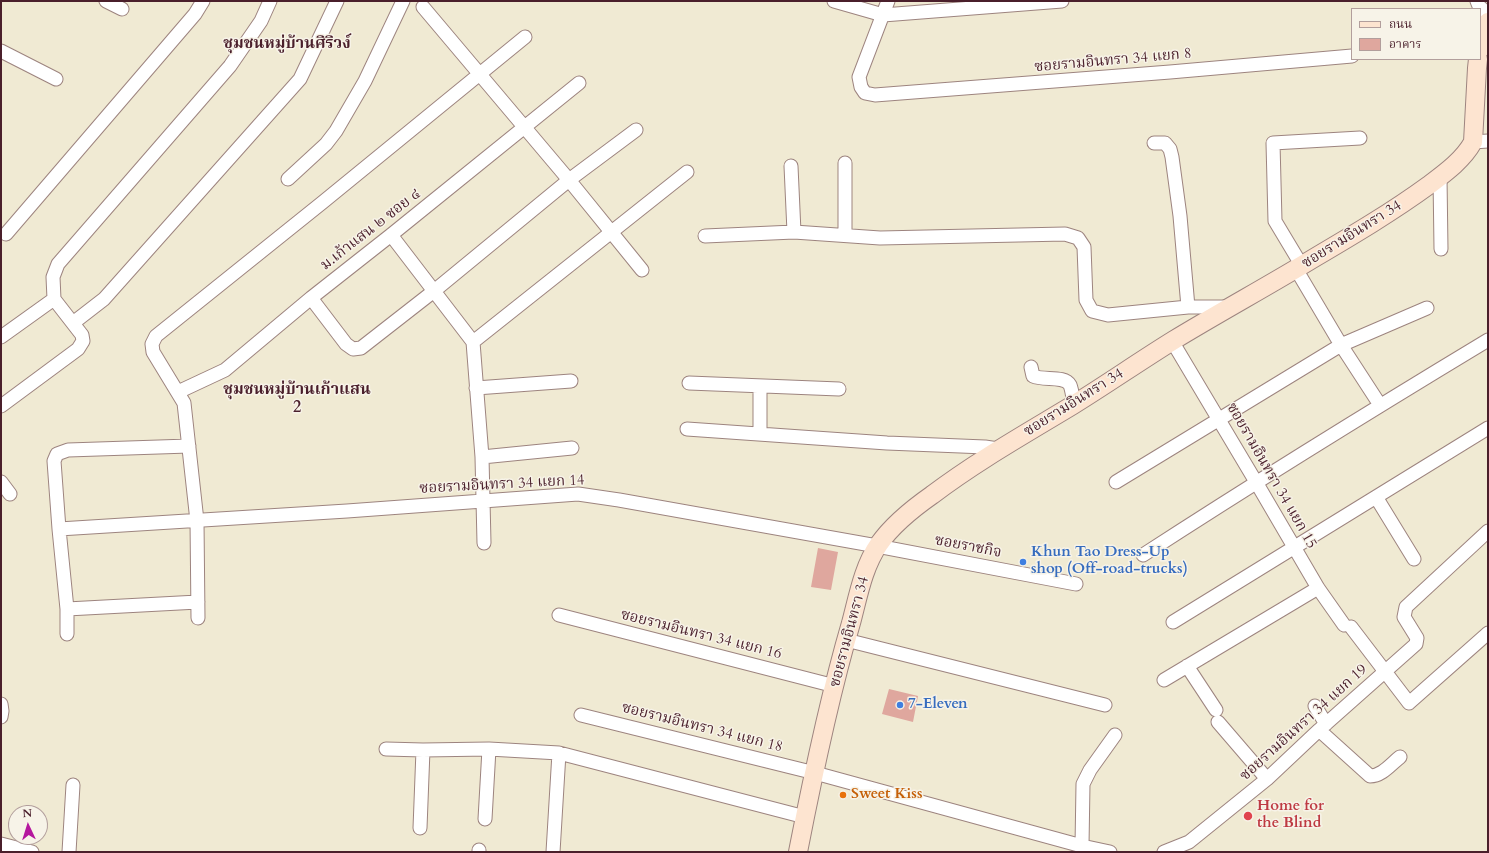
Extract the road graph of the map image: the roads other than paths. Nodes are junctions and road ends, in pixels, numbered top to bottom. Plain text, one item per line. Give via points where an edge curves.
1 (106, 1) edge
2 (203, 1) edge
3 (270, 1) edge
4 (337, 1) edge
5 (403, 1) edge
6 (834, 1) edge
7 (888, 1) edge
8 (1062, 1) edge
9 (1477, 1) edge
10 (424, 7) dead end
11 (122, 9) dead end
12 (1488, 14) edge
13 (883, 15) junction
14 (1488, 22) edge
15 (525, 37) dead end
16 (1481, 49) edge
17 (1, 51) edge
18 (1351, 56) edge
19 (1479, 60) edge
20 (480, 74) junction
21 (56, 79) dead end
22 (579, 83) dead end
23 (524, 128) junction
24 (636, 130) dead end
25 (1360, 138) dead end
26 (1481, 142) edge
27 (1154, 143) dead end
28 (845, 163) dead end
29 (791, 166) dead end
30 (687, 172) dead end
31 (1440, 177) junction
32 (288, 179) dead end
33 (569, 180) junction
34 (794, 232) junction
35 (612, 233) junction
36 (6, 234) dead end
37 (391, 235) junction
38 (845, 235) junction
39 (705, 236) dead end
40 (1441, 249) dead end
41 (1299, 267) junction
42 (642, 270) dead end
43 (434, 290) junction
44 (311, 298) junction
45 (54, 299) junction
46 (1188, 307) junction
47 (1231, 307) junction
48 (1427, 308) dead end
49 (73, 323) junction
50 (1, 337) edge
51 (1488, 340) edge
52 (1172, 341) junction
53 (473, 342) junction
54 (1341, 344) junction
55 (1031, 367) dead end
56 (571, 381) dead end
57 (688, 383) dead end
58 (760, 387) junction
59 (476, 388) junction
60 (839, 389) dead end
61 (178, 392) junction
62 (1074, 404) junction
63 (1380, 405) junction
64 (1, 406) edge
65 (1219, 418) junction
66 (1488, 428) edge
67 (688, 429) dead end
68 (760, 434) junction
69 (189, 446) junction
70 (572, 448) dead end
71 (998, 449) junction
72 (482, 457) junction
73 (1, 482) edge
74 (1116, 482) dead end
75 (1256, 482) junction
76 (10, 494) dead end
77 (1376, 497) junction
78 (482, 502) junction
79 (197, 521) junction
80 (59, 529) junction
81 (1488, 532) edge
82 (484, 543) dead end
83 (877, 546) junction
84 (1294, 547) junction
85 (1143, 555) dead end
86 (1414, 559) dead end
87 (1076, 584) dead end
88 (1318, 588) junction
89 (198, 602) junction
90 (67, 609) junction
91 (559, 615) dead end
92 (198, 618) dead end
93 (1173, 622) dead end
94 (1488, 633) edge
95 (67, 634) dead end
96 (846, 640) junction
97 (1187, 666) junction
98 (1385, 673) junction
99 (1164, 680) dead end
100 (835, 686) junction
101 (1, 704) edge
102 (1105, 705) dead end
103 (1315, 706) dead end
104 (581, 715) dead end
105 (1, 717) edge
106 (1323, 727) junction
107 (1115, 735) dead end
108 (386, 749) dead end
109 (423, 750) junction
110 (489, 750) junction
111 (559, 753) junction
112 (1400, 757) dead end
113 (815, 773) junction
114 (1268, 779) junction
115 (72, 785) dead end
116 (805, 817) junction
117 (485, 819) dead end
118 (420, 828) dead end
119 (1, 844) edge
120 (1082, 846) junction
121 (32, 852) edge
122 (69, 852) edge
123 (553, 852) edge
124 (798, 852) edge
125 (1110, 852) edge
126 (1164, 852) edge

1 - 11 street
2 - 36 street via 195,14
3 - 45 street via 261,21 230,66 58,264 53,277
4 - 49 street via 300,79 104,299
5 - 32 street via 365,81 336,131 326,144
6 - 13 street
7 - 13 street
8 - 13 street
9 - 12 street
10 - 20 street
13 - 18 street, ซอยรามอินทรา 34 แยก 8 via 859,77 861,87 866,93 875,95
14 - 16 street, ซอยรามอินทรา 34
15 - 20 street
17 - 21 street
19 - 26 street, ซอยรามอินทรา 34
20 - 23 street
20 - 61 street via 156,336 152,344 153,352
22 - 23 street, ม.เก้าแสน ๒ ซอย ๔
23 - 33 street
23 - 37 street, ม.เก้าแสน ๒ ซอย ๔
24 - 33 street
25 - 41 street via 1273,143 1274,221
26 - 31 street, ซอยรามอินทรา 34
27 - 46 street via 1165,143 1172,158
28 - 38 street
29 - 34 street
30 - 35 street
31 - 40 street
31 - 41 street, ซอยรามอินทรา 34 via 1382,217
33 - 35 street
33 - 43 street
34 - 38 street
34 - 39 street
35 - 42 street
35 - 53 street
37 - 43 street
37 - 44 street, ม.เก้าแสน ๒ ซอย ๔
38 - 46 street via 880,238 1065,234 1078,238 1084,247 1086,300 1092,311 1108,315
41 - 47 street, ซอยรามอินทรา 34
41 - 54 street
43 - 44 street via 361,348 353,349 346,344
43 - 53 street
44 - 61 street, ม.เก้าแสน ๒ ซอย ๔ via 225,370
45 - 49 street
45 - 50 street
46 - 47 street
47 - 52 street, ซอยรามอินทรา 34
48 - 54 street
49 - 64 street via 82,335 83,341 78,349
51 - 63 street
52 - 62 street, ซอยรามอินทรา 34
52 - 65 street, ซอยรามอินทรา 34 แยก 15
53 - 59 street
54 - 63 street
54 - 65 street
55 - 62 street via 1034,376 1039,379 1065,380 1069,384
56 - 59 street
57 - 58 street
58 - 60 street
58 - 68 street
59 - 72 street
61 - 69 street via 184,403
62 - 71 street, ซอยรามอินทรา 34
63 - 75 street
65 - 74 street
65 - 75 street, ซอยรามอินทรา 34 แยก 15
66 - 77 street
67 - 68 street
68 - 71 street
69 - 79 street
69 - 80 street via 68,450 57,454 54,461
70 - 72 street
71 - 83 street, ซอยรามอินทรา 34 via 907,514 891,528
72 - 78 street
73 - 76 street
75 - 84 street, ซอยรามอินทรา 34 แยก 15
75 - 85 street
77 - 84 street
77 - 86 street
78 - 79 street, ซอยรามอินทรา 34 แยก 14
78 - 82 street
78 - 83 street, ซอยรามอินทรา 34 แยก 14 via 578,494
79 - 80 street, ซอยรามอินทรา 34 แยก 14
79 - 89 street
80 - 90 street
81 - 98 street via 1406,607 1405,619 1417,642
83 - 87 street, ซอยราชกิจ
83 - 96 street, ซอยรามอินทรา 34 via 865,574
84 - 88 street, ซอยรามอินทรา 34 แยก 15
84 - 93 street
88 - 97 street
88 - 98 street, ซอยรามอินทรา 34 แยก 15
89 - 90 street
89 - 92 street
90 - 95 street
91 - 100 street, ซอยรามอินทรา 34 แยก 16
94 - 98 street, ซอยรามอินทรา 34 แยก 19 via 1409,703
96 - 100 street, ซอยรามอินทรา 34
96 - 102 street
97 - 99 street
97 - 114 street via 1217,716
98 - 106 street, ซอยรามอินทรา 34 แยก 19
100 - 113 street, ซอยรามอินทรา 34
101 - 105 street
103 - 106 street
104 - 113 street, ซอยรามอินทรา 34 แยก 18
106 - 112 street via 1370,776 1381,773
106 - 114 street, ซอยรามอินทรา 34 แยก 19
107 - 120 street via 1090,770 1084,784
108 - 109 street
109 - 110 street
109 - 118 street
110 - 111 street
110 - 117 street
111 - 116 street
111 - 123 street
113 - 116 street, ซอยรามอินทรา 34
113 - 120 street
114 - 126 street, ซอยรามอินทรา 34 แยก 19 via 1189,842
115 - 122 street
116 - 124 street, ซอยรามอินทรา 34
119 - 121 street
120 - 125 street

